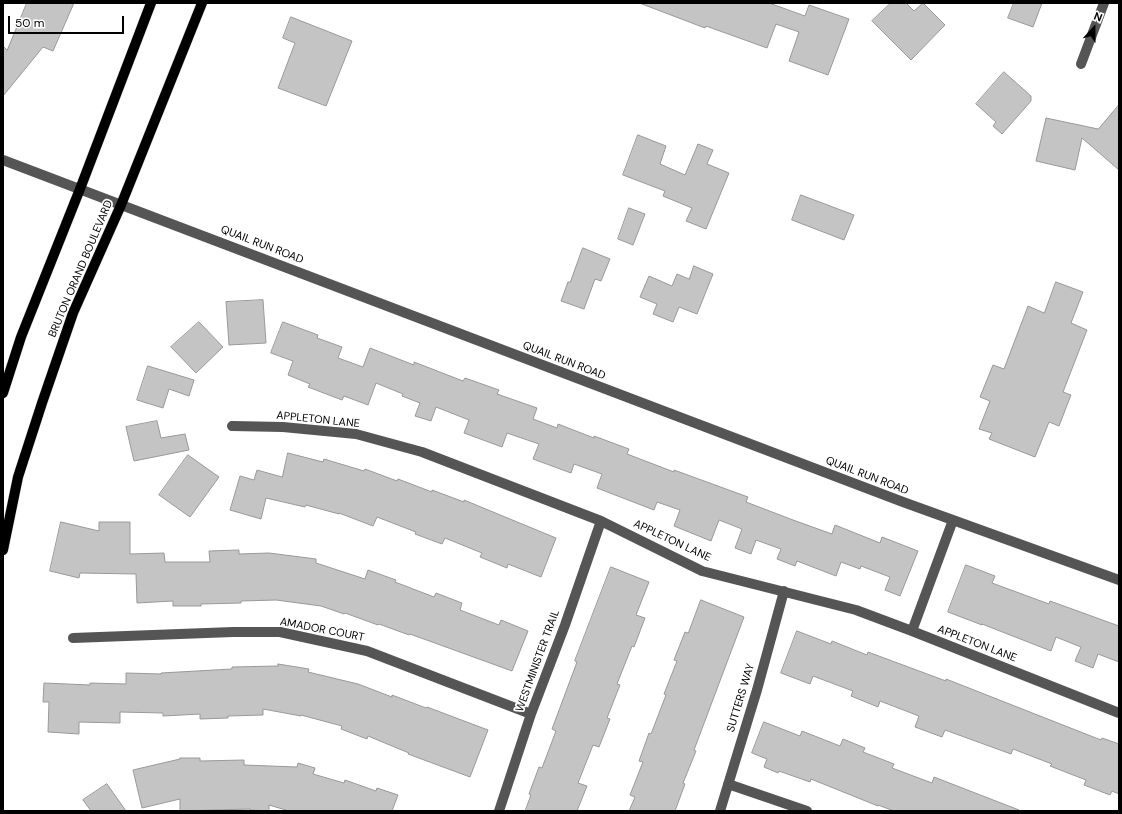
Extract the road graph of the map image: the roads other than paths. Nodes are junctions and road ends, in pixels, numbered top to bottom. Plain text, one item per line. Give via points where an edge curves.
1 (151, 3) edge
2 (202, 3) edge
3 (1104, 3) edge
4 (1081, 64) dead end
5 (3, 160) edge
6 (80, 189) junction
7 (121, 204) junction
8 (3, 393) edge
9 (232, 426) dead end
10 (953, 520) junction
11 (601, 521) junction
12 (3, 550) edge
13 (1119, 580) edge
14 (784, 591) junction
15 (912, 631) junction
16 (74, 638) dead end
17 (1119, 713) edge
18 (531, 714) junction
19 (728, 784) junction
20 (499, 811) edge
21 (720, 811) edge
22 (807, 811) edge

1 - 6 main road
2 - 7 main road, BRUTON ORAND BOULEVARD
3 - 4 street
5 - 6 street, QUAIL RUN ROAD
6 - 7 street, QUAIL RUN ROAD
6 - 8 main road via 21,337
7 - 10 street, QUAIL RUN ROAD
7 - 12 main road, BRUTON ORAND BOULEVARD via 73,313 42,402 18,477
9 - 11 street, APPLETON LANE via 283,427 356,434 422,452
10 - 13 street, QUAIL RUN ROAD
10 - 15 street
11 - 14 street, APPLETON LANE via 702,571
11 - 18 street, WESTMINISTER TRAIL
14 - 15 street, APPLETON LANE via 856,610
14 - 19 street, SUTTERS WAY
15 - 17 street, APPLETON LANE
16 - 18 street, AMADOR COURT via 280,632 367,651
18 - 20 street, WESTMINISTER TRAIL
19 - 21 street, SUTTERS WAY
19 - 22 street

